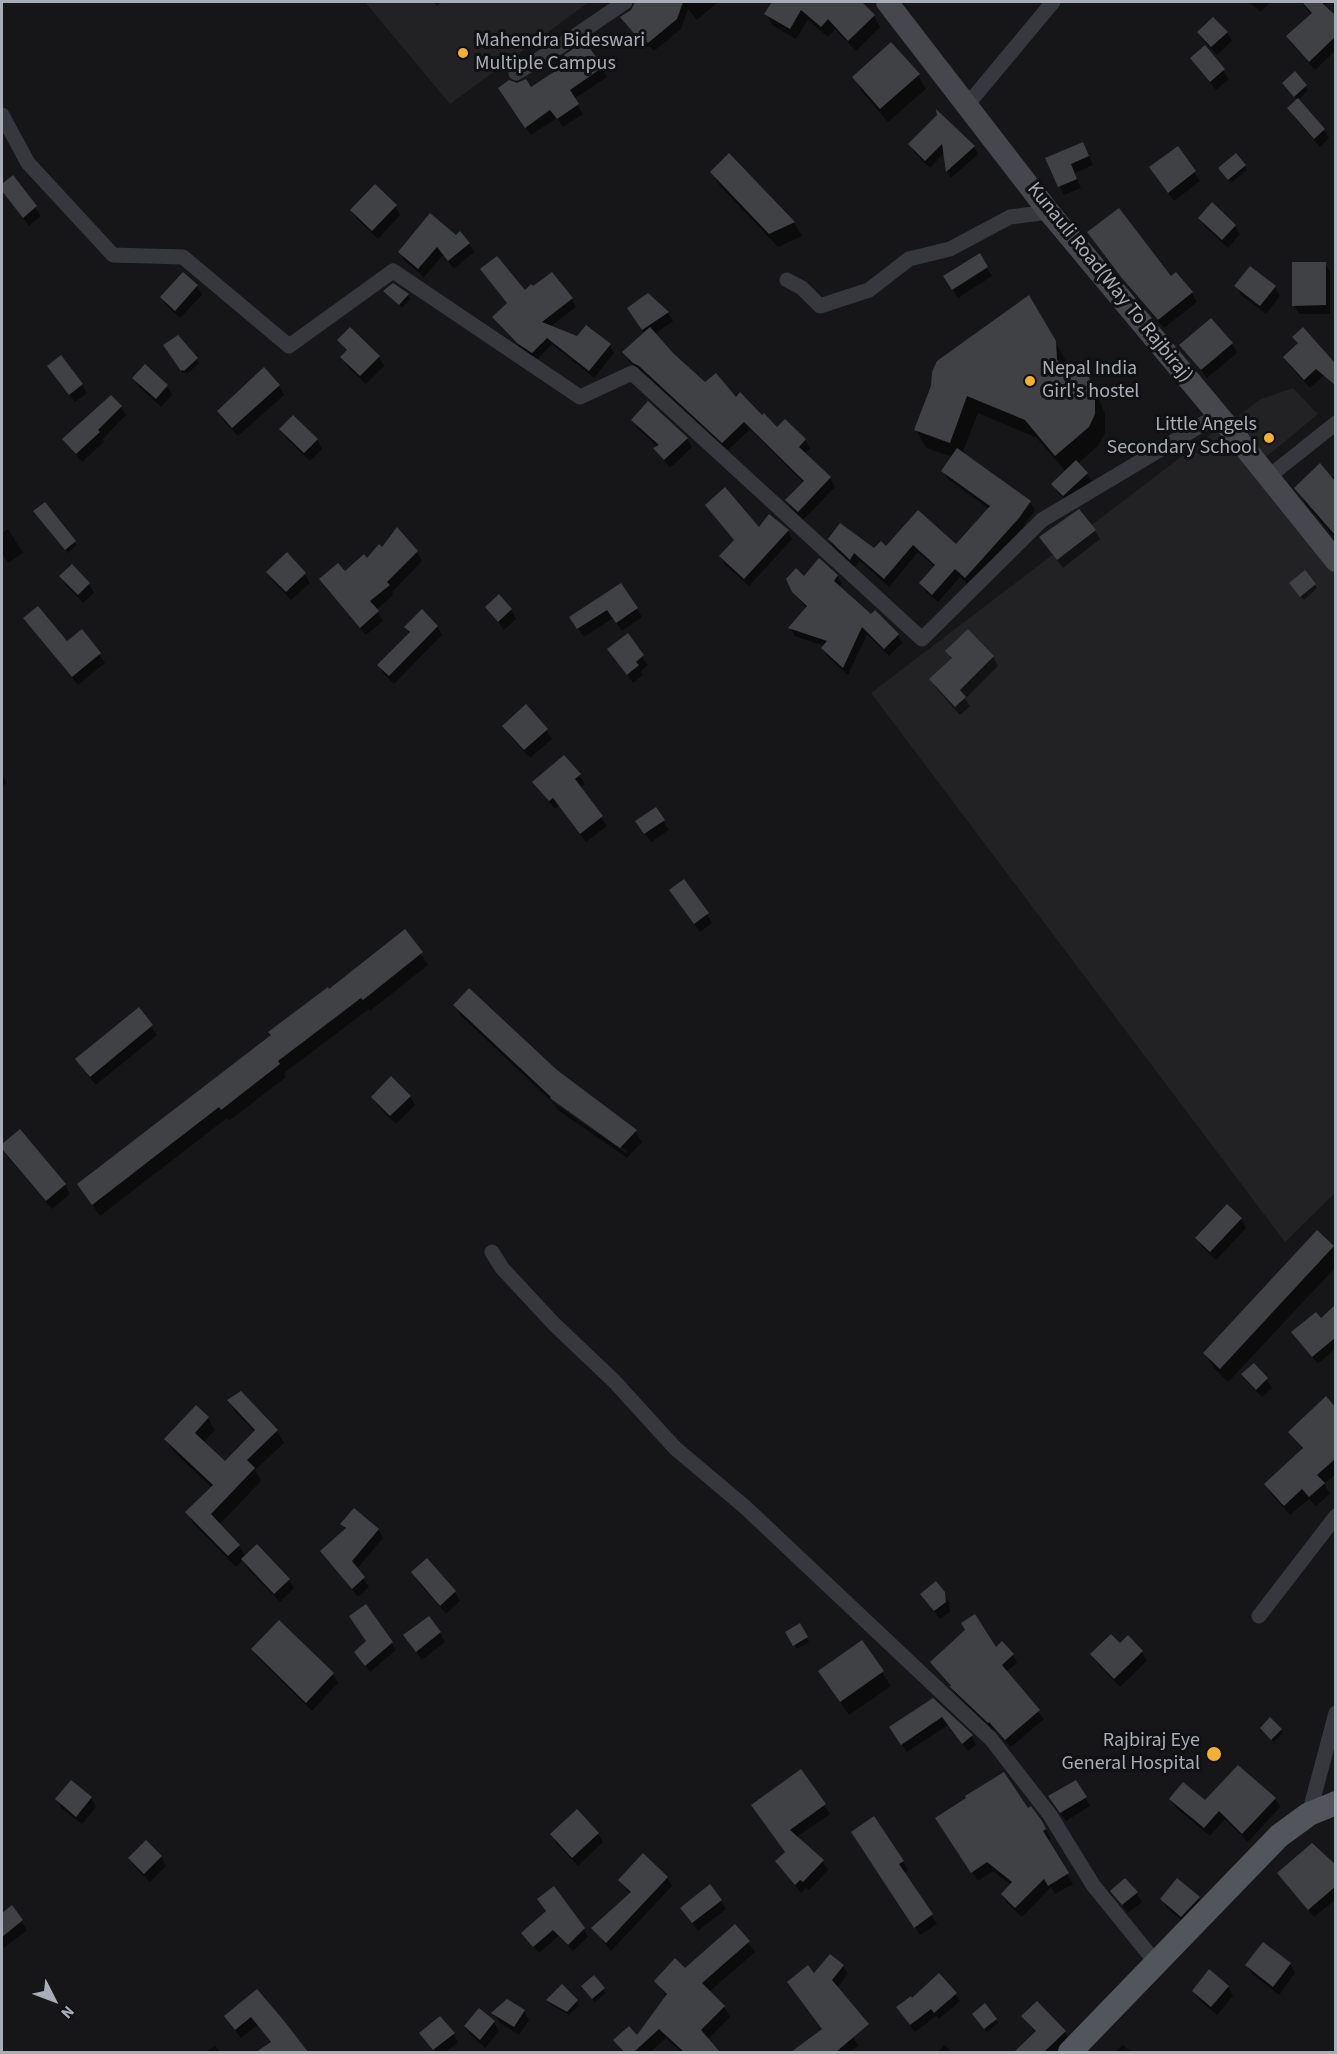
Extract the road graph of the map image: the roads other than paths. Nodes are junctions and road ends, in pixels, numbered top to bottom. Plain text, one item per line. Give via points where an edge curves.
1 (625, 2) edge
2 (887, 2) edge
3 (1053, 2) edge
4 (516, 73) dead end
5 (968, 104) junction
6 (2, 115) edge
7 (1048, 212) junction
8 (787, 280) dead end
9 (1218, 415) junction
10 (1335, 423) edge
11 (1267, 478) junction
12 (1335, 561) edge
13 (492, 1252) dead end
14 (1335, 1516) edge
15 (1259, 1616) dead end
16 (1335, 1713) edge
17 (1335, 1803) edge
18 (1309, 1814) junction
19 (1157, 1964) junction
20 (1070, 2052) edge

1 - 4 street
2 - 5 main road, Kunauli Road(Way To Rajbiraj)
3 - 5 street
5 - 7 main road, Kunauli Road(Way To Rajbiraj)
6 - 9 street via 28,163 113,255 183,257 289,346 393,271 580,397 632,374 922,639 1042,520
7 - 8 street via 1010,217 950,249 909,259 869,290 820,306
7 - 9 main road, Kunauli Road(Way To Rajbiraj)
9 - 11 main road, Kunauli Road(Way To Rajbiraj)
10 - 11 street
11 - 12 main road, Kunauli Road(Way To Rajbiraj)
13 - 19 street via 554,1324 614,1381 675,1448 745,1507 990,1739 1050,1815 1093,1885
14 - 15 street
16 - 18 street
17 - 18 main road
18 - 19 main road via 1279,1836
19 - 20 main road

